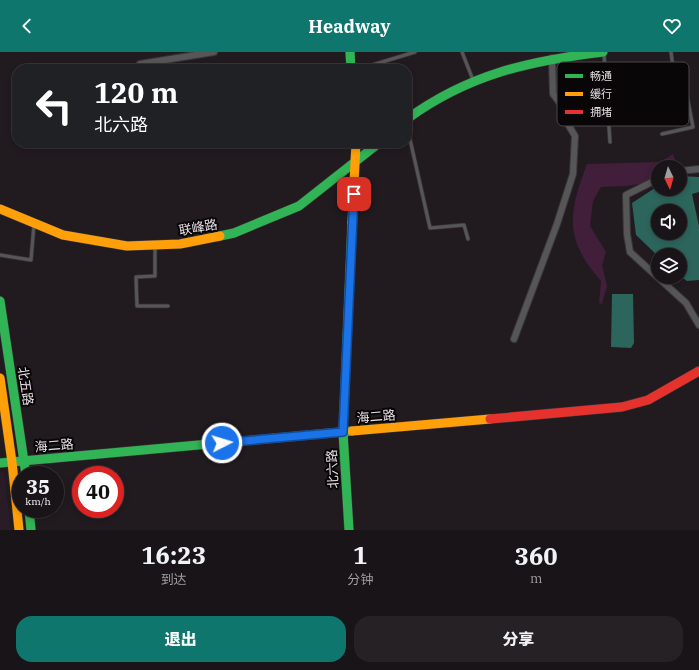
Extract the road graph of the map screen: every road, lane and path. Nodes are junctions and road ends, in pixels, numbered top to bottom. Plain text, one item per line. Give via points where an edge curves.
1 (214, 52) edge
2 (350, 52) edge
3 (415, 52) edge
4 (462, 52) edge
5 (604, 52) edge
6 (671, 52) edge
7 (552, 58) junction
8 (605, 62) edge
9 (672, 62) edge
10 (140, 64) dead end
11 (351, 64) edge
12 (375, 64) edge
13 (473, 80) junction
14 (557, 99) edge
15 (689, 106) edge
16 (412, 115) edge
17 (569, 126) edge
18 (609, 126) edge
19 (662, 134) dead end
20 (610, 142) dead end
21 (356, 148) edge
22 (373, 148) edge
23 (412, 148) edge
24 (355, 162) junction
25 (699, 169) edge
26 (687, 170) edge
27 (651, 182) edge
28 (0, 209) edge
29 (34, 224) junction
30 (468, 239) dead end
31 (156, 245) junction
32 (0, 256) edge
33 (0, 301) edge
34 (168, 306) dead end
35 (699, 325) edge
36 (514, 339) dead end
37 (699, 371) edge
38 (0, 378) edge
39 (343, 432) junction
40 (24, 461) junction
41 (12, 462) junction
42 (0, 463) edge
43 (25, 466) edge
44 (30, 518) edge
45 (19, 530) edge
46 (31, 530) edge
47 (349, 530) edge

1 - 10 street
2 - 11 street
3 - 12 lane
4 - 13 lane
5 - 7 street
5 - 8 lane
6 - 9 lane
7 - 13 street
7 - 14 street via 553,94
13 - 16 street
15 - 19 lane via 693,127
17 - 36 street via 575,136 573,174
18 - 20 lane
21 - 24 street, 北六路
22 - 24 street, 联峰路
23 - 30 lane via 430,228 464,225
24 - 31 street, 联峰路 via 299,206 234,234 180,244
24 - 39 street, 北六路
25 - 26 street
27 - 35 street via 626,195 630,252 686,303
28 - 29 street, 联峰路
29 - 31 street, 联峰路 via 63,235 127,246
29 - 32 lane via 31,260
31 - 34 lane via 156,276 136,277 137,306
33 - 40 street, 北五路
37 - 39 street, 海二路 via 648,400 622,407
38 - 41 street, 北五路
39 - 40 street, 海二路
39 - 47 street, 北六路
40 - 41 street, 海二路
40 - 43 street, 北五路
41 - 42 street, 海二路
41 - 45 street, 北五路
44 - 46 street

